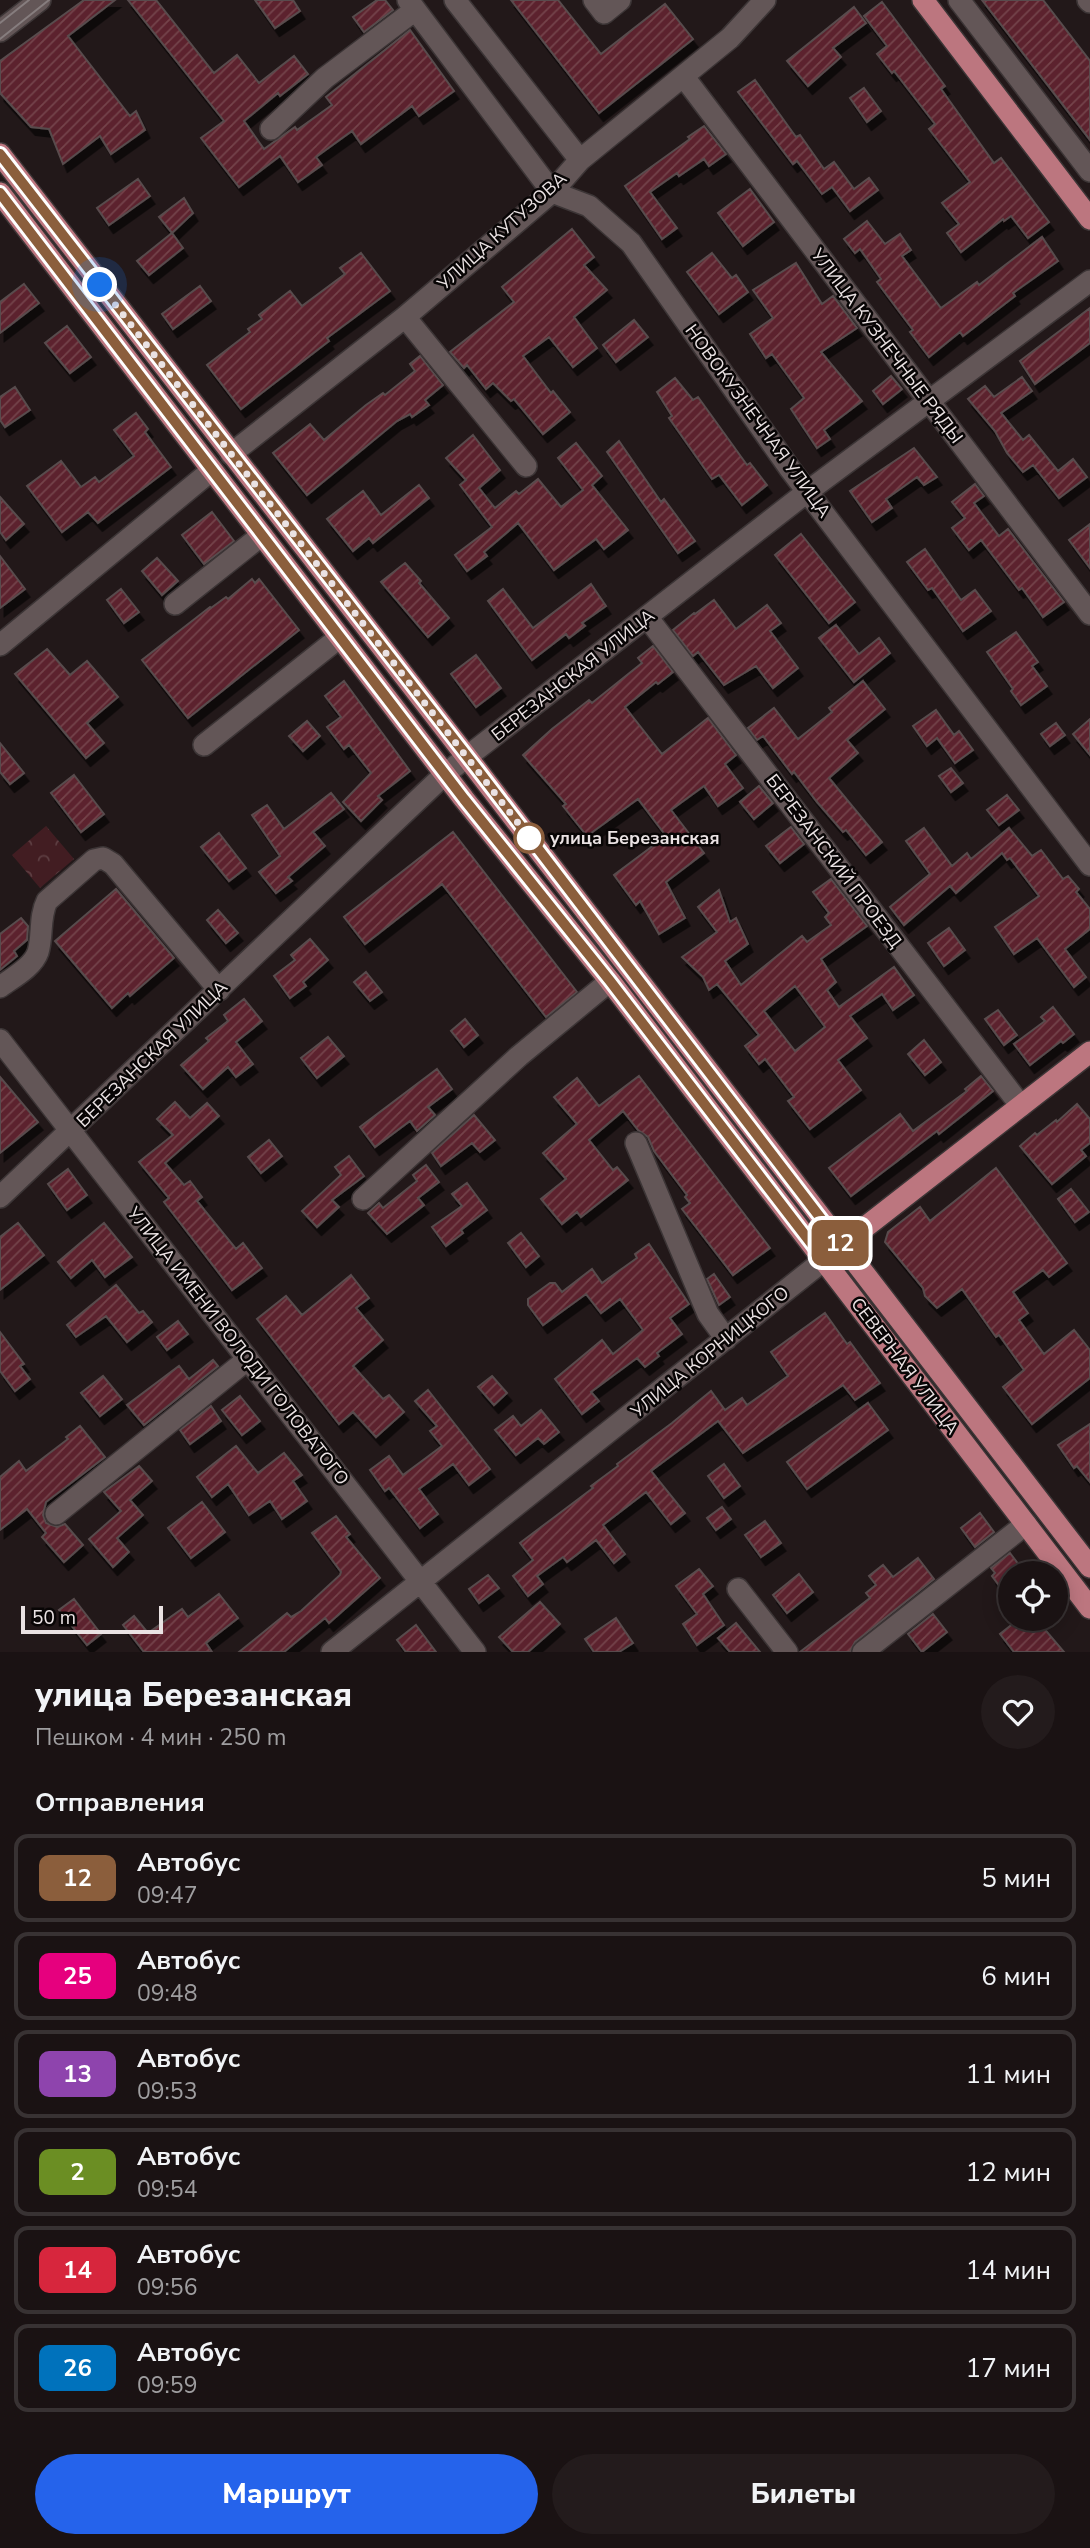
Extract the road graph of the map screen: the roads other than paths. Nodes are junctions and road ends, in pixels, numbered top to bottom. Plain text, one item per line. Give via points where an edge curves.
1 (40, 0) edge
2 (455, 0) edge
3 (594, 0) edge
4 (620, 0) edge
5 (923, 0) edge
6 (959, 0) edge
7 (754, 4) edge
8 (412, 5) edge
9 (0, 31) edge
10 (684, 77) junction
11 (271, 129) dead end
12 (0, 155) edge
13 (580, 160) junction
14 (1090, 171) edge
15 (552, 192) junction
16 (0, 193) edge
17 (1090, 219) edge
18 (1090, 281) edge
19 (405, 317) junction
20 (928, 401) junction
21 (231, 454) junction
22 (526, 466) dead end
23 (212, 470) junction
24 (807, 492) junction
25 (262, 535) junction
26 (175, 604) dead end
27 (1090, 614) edge
28 (647, 617) junction
29 (340, 637) junction
30 (0, 645) edge
31 (204, 745) dead end
32 (467, 757) junction
33 (445, 774) junction
34 (1090, 865) edge
35 (610, 981) junction
36 (0, 987) edge
37 (219, 990) junction
38 (0, 1040) edge
39 (1090, 1052) edge
40 (1021, 1106) junction
41 (71, 1131) junction
42 (636, 1143) dead end
43 (0, 1198) edge
44 (363, 1199) dead end
45 (842, 1246) junction
46 (824, 1260) junction
47 (726, 1339) junction
48 (248, 1359) junction
49 (56, 1514) dead end
50 (1026, 1524) junction
51 (1090, 1567) edge
52 (421, 1582) junction
53 (738, 1589) dead end
54 (1090, 1608) edge
55 (332, 1652) edge
56 (475, 1652) edge
57 (787, 1652) edge
58 (863, 1652) edge

1 - 9 street
2 - 13 street
3 - 4 street via 604,13
5 - 17 main road
6 - 14 street
7 - 10 street, УЛИЦА КУТУЗОВА via 730,38
8 - 11 street
8 - 15 street
10 - 13 street, УЛИЦА КУТУЗОВА
10 - 20 street, УЛИЦА КУЗНЕЧНЫЕ РЯДЫ
12 - 21 main road, СЕВЕРНАЯ УЛИЦА
13 - 15 street, УЛИЦА КУТУЗОВА
15 - 19 street, УЛИЦА КУТУЗОВА
15 - 24 street, НОВОКУЗНЕЧНАЯ УЛИЦА via 589,206 631,243
16 - 23 main road, СЕВЕРНАЯ УЛИЦА
18 - 20 street, БЕРЕЗАНСКАЯ УЛИЦА
19 - 21 street, УЛИЦА КУТУЗОВА
19 - 22 street
20 - 24 street, БЕРЕЗАНСКАЯ УЛИЦА
20 - 27 street, УЛИЦА КУЗНЕЧНЫЕ РЯДЫ
21 - 32 main road, СЕВЕРНАЯ УЛИЦА
23 - 25 main road, СЕВЕРНАЯ УЛИЦА
23 - 30 street
24 - 28 street, БЕРЕЗАНСКАЯ УЛИЦА
24 - 34 street, НОВОКУЗНЕЧНАЯ УЛИЦА
25 - 26 street
25 - 29 main road, СЕВЕРНАЯ УЛИЦА
28 - 32 street, БЕРЕЗАНСКАЯ УЛИЦА
28 - 40 street, БЕРЕЗАНСКИЙ ПРОЕЗД
29 - 31 street
29 - 33 main road, СЕВЕРНАЯ УЛИЦА
32 - 33 street, БЕРЕЗАНСКАЯ УЛИЦА
32 - 45 main road, СЕВЕРНАЯ УЛИЦА
33 - 35 main road, СЕВЕРНАЯ УЛИЦА
33 - 37 street, БЕРЕЗАНСКАЯ УЛИЦА
35 - 44 street via 519,1056
35 - 46 main road, СЕВЕРНАЯ УЛИЦА
36 - 37 street via 38,951 47,901 94,860 103,858 113,864
37 - 41 street, БЕРЕЗАНСКАЯ УЛИЦА
38 - 41 street, УЛИЦА ИМЕНИ ВОЛОДИ ГОЛОВАТОГО
39 - 40 main road, УЛИЦА КОРНИЦКОГО
40 - 45 main road, УЛИЦА КОРНИЦКОГО
41 - 43 street, БЕРЕЗАНСКАЯ УЛИЦА
41 - 48 street, УЛИЦА ИМЕНИ ВОЛОДИ ГОЛОВАТОГО
42 - 47 street via 708,1314
45 - 46 main road, УЛИЦА КОРНИЦКОГО
45 - 51 main road, СЕВЕРНАЯ УЛИЦА
46 - 47 street, УЛИЦА КОРНИЦКОГО
46 - 50 main road, СЕВЕРНАЯ УЛИЦА
47 - 52 street, УЛИЦА КОРНИЦКОГО
48 - 49 street
48 - 52 street, УЛИЦА ИМЕНИ ВОЛОДИ ГОЛОВАТОГО
50 - 54 main road, СЕВЕРНАЯ УЛИЦА
50 - 58 street
52 - 55 street, УЛИЦА КОРНИЦКОГО
52 - 56 street, УЛИЦА ИМЕНИ ВОЛОДИ ГОЛОВАТОГО
53 - 57 street

